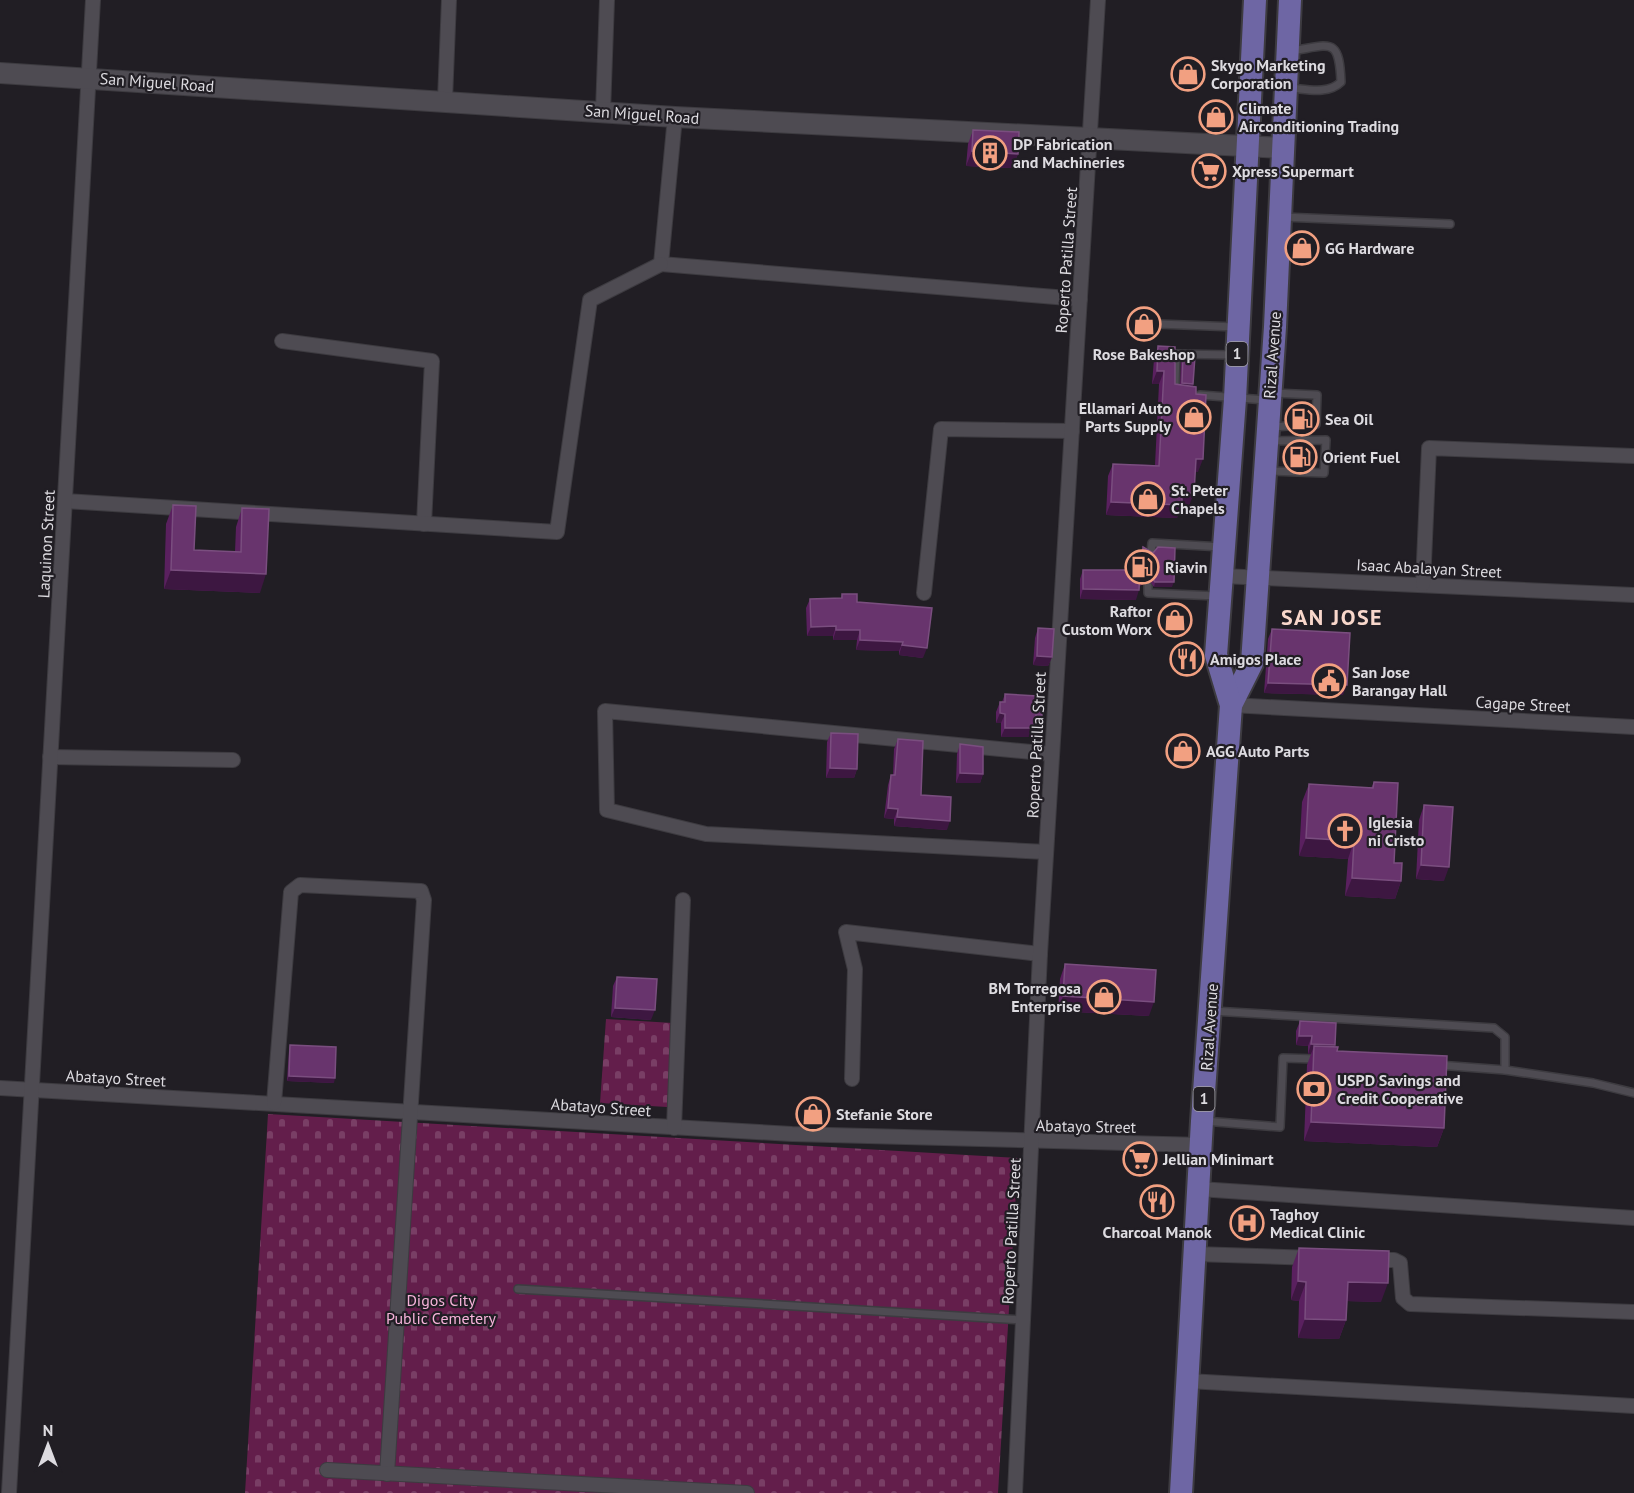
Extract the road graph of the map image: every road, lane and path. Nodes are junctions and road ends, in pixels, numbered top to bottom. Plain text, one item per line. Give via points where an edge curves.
1 (93, 0) edge
2 (449, 0) edge
3 (607, 0) edge
4 (1098, 0) edge
5 (1255, 0) edge
6 (1290, 0) edge
7 (1288, 51) junction
8 (0, 74) edge
9 (89, 78) junction
10 (1287, 88) junction
11 (445, 100) junction
12 (603, 112) junction
13 (675, 117) junction
14 (1090, 139) junction
15 (1248, 147) junction
16 (1284, 148) junction
17 (1281, 217) junction
18 (1450, 224) dead end
19 (661, 264) junction
20 (1080, 299) junction
21 (1158, 324) dead end
22 (1239, 327) junction
23 (282, 341) dead end
24 (1237, 355) junction
25 (1174, 393) edge
26 (1195, 395) edge
27 (1269, 396) junction
28 (1235, 399) junction
29 (1072, 431) junction
30 (1267, 434) junction
31 (1634, 456) edge
32 (1265, 471) junction
33 (65, 501) junction
34 (424, 524) junction
35 (1224, 547) junction
36 (1151, 552) edge
37 (1257, 578) junction
38 (1423, 584) junction
39 (1148, 586) dead end
40 (1221, 586) junction
41 (924, 593) dead end
42 (1634, 595) edge
43 (1231, 705) junction
44 (1634, 727) edge
45 (1052, 754) junction
46 (50, 757) junction
47 (233, 760) dead end
48 (1046, 852) junction
49 (683, 900) dead end
50 (1040, 954) junction
51 (1211, 1011) junction
52 (1330, 1060) edge
53 (1425, 1065) edge
54 (1505, 1070) junction
55 (852, 1079) dead end
56 (0, 1088) edge
57 (31, 1089) junction
58 (1634, 1093) edge
59 (274, 1103) junction
60 (409, 1111) junction
61 (1202, 1121) junction
62 (674, 1128) junction
63 (1031, 1141) junction
64 (1201, 1145) junction
65 (1198, 1189) junction
66 (1634, 1218) edge
67 (1195, 1254) junction
68 (1324, 1258) edge
69 (1359, 1259) edge
70 (518, 1289) dead end
71 (1634, 1312) edge
72 (1023, 1320) junction
73 (1188, 1381) junction
74 (1634, 1406) edge
75 (327, 1470) dead end
76 (387, 1474) junction
77 (9, 1493) edge
78 (747, 1493) edge
79 (1015, 1493) edge
80 (1181, 1493) edge

1 - 9 street, Laquinon Street
2 - 11 street
3 - 12 street
4 - 14 street, Roperto Patilla Street
5 - 15 main road, Rizal Avenue / 1
6 - 7 main road, Rizal Avenue / 1
7 - 10 main road, Rizal Avenue / 1
7 - 10 lane via 1324,46 1336,50 1340,54 1341,82 1331,89
8 - 9 street, San Miguel Road
9 - 11 street, San Miguel Road
9 - 33 street, Laquinon Street
10 - 16 main road, Rizal Avenue / 1
11 - 12 street, San Miguel Road
12 - 13 street, San Miguel Road
13 - 14 street, San Miguel Road
13 - 19 street
14 - 15 street, San Miguel Road
14 - 20 street, Roperto Patilla Street
15 - 16 street, San Miguel Road
15 - 22 main road, Rizal Avenue / 1
16 - 17 main road, Rizal Avenue / 1
17 - 18 lane
17 - 27 main road, Rizal Avenue / 1
19 - 20 street
19 - 34 street via 590,300 557,532
20 - 29 street, Roperto Patilla Street
21 - 22 lane
22 - 24 main road, Rizal Avenue / 1
23 - 34 street via 432,362
24 - 25 lane via 1176,354
24 - 28 main road, Rizal Avenue / 1
26 - 28 lane
27 - 28 lane
27 - 30 main road, Rizal Avenue / 1
27 - 30 lane via 1317,395 1316,424
28 - 35 main road, Rizal Avenue / 1
29 - 41 street via 941,429
29 - 45 street, Roperto Patilla Street
30 - 32 main road, Rizal Avenue / 1
30 - 32 lane via 1326,440 1324,473
31 - 38 street via 1429,448
32 - 37 main road, Rizal Avenue / 1
33 - 34 street
33 - 46 street, Laquinon Street
35 - 36 lane via 1152,543
35 - 40 main road, Rizal Avenue / 1
37 - 38 street, Isaac Abalayan Street
37 - 40 street, Isaac Abalayan Street
37 - 43 main road, Rizal Avenue / 1 via 1252,663
38 - 42 street, Isaac Abalayan Street
39 - 40 lane via 1148,593
40 - 43 main road, Rizal Avenue / 1 via 1216,655
43 - 44 street, Cagape Street
43 - 51 main road, Rizal Avenue / 1
45 - 48 street, Roperto Patilla Street
45 - 48 street via 605,711 607,810 706,834
46 - 47 street
46 - 57 street, Laquinon Street
48 - 50 street, Roperto Patilla Street
49 - 62 street
50 - 55 street via 846,932 855,969
50 - 63 street, Roperto Patilla Street
51 - 54 lane via 1494,1028 1505,1037
51 - 61 main road, Rizal Avenue / 1
52 - 61 lane via 1283,1058 1280,1126
53 - 54 lane
54 - 58 lane
56 - 57 street, Abatayo Street
57 - 59 street, Abatayo Street
57 - 77 street, Laquinon Street
59 - 60 street, Abatayo Street
59 - 60 street via 291,892 300,885 421,891 424,900
60 - 62 street, Abatayo Street
60 - 76 street
61 - 64 main road, Rizal Avenue / 1
62 - 63 street, Abatayo Street
63 - 64 street, Abatayo Street
63 - 72 street, Roperto Patilla Street
64 - 65 main road, Rizal Avenue / 1
65 - 66 street
65 - 67 main road, Rizal Avenue / 1
67 - 68 street
67 - 73 main road, Rizal Avenue / 1
69 - 71 street via 1398,1261 1402,1266 1402,1299 1410,1304
70 - 72 lane
72 - 79 street, Roperto Patilla Street
73 - 74 street
73 - 80 main road, Rizal Avenue / 1
75 - 76 street
76 - 78 street

